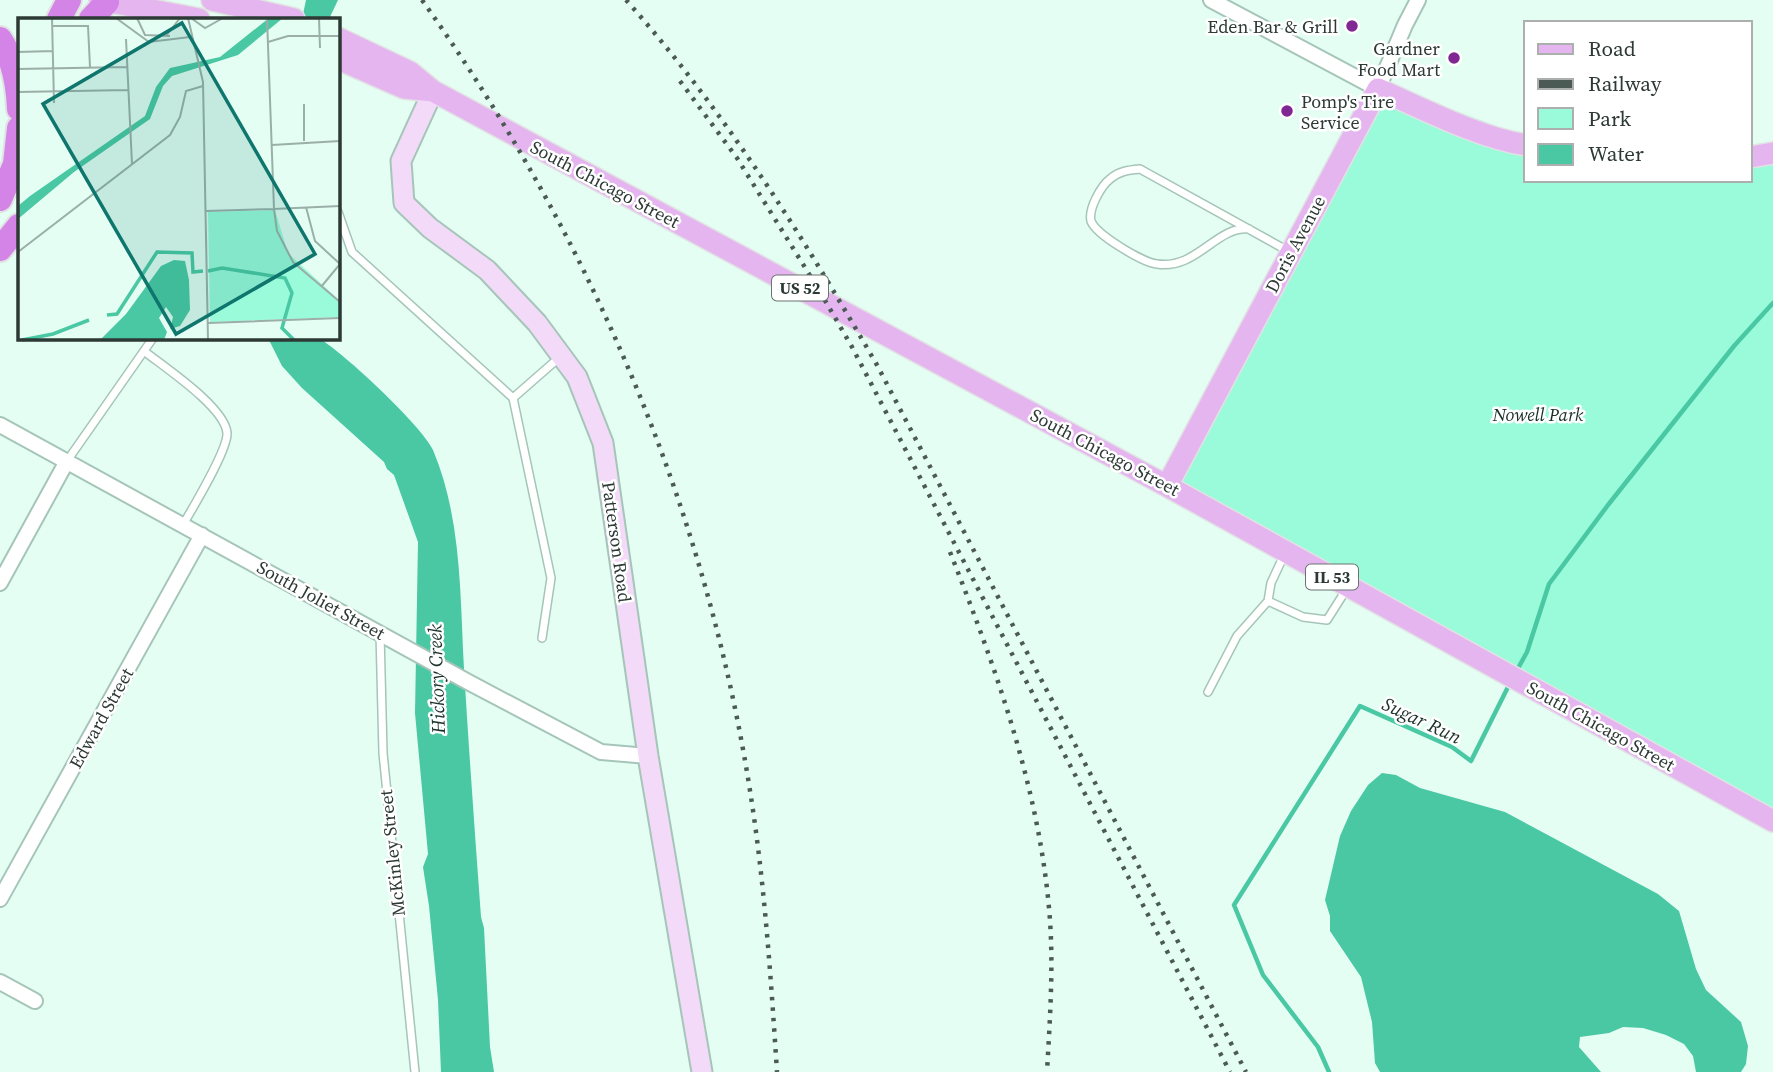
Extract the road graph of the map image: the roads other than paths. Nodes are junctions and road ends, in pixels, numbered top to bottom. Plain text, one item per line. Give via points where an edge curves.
1 (69, 0) edge
2 (212, 0) edge
3 (1212, 0) edge
4 (1418, 0) edge
5 (99, 7) edge
6 (60, 18) edge
7 (191, 18) edge
8 (290, 18) edge
9 (0, 39) edge
10 (340, 41) edge
11 (350, 57) edge
12 (18, 83) edge
13 (1378, 89) junction
14 (433, 91) junction
15 (1524, 145) edge
16 (1773, 153) edge
17 (1752, 157) edge
18 (17, 160) edge
19 (0, 199) edge
20 (340, 218) edge
21 (18, 227) edge
22 (1249, 229) junction
23 (0, 249) edge
24 (1291, 253) junction
25 (152, 340) edge
26 (144, 351) junction
27 (561, 356) junction
28 (513, 398) junction
29 (0, 425) edge
30 (67, 461) junction
31 (1167, 486) junction
32 (183, 525) junction
33 (202, 535) junction
34 (1286, 551) junction
35 (4, 566) edge
36 (0, 583) edge
37 (1349, 586) junction
38 (1268, 601) junction
39 (380, 633) junction
40 (542, 638) dead end
41 (1208, 692) dead end
42 (648, 756) junction
43 (1773, 821) edge
44 (0, 900) edge
45 (0, 982) edge
46 (35, 1001) dead end
47 (415, 1072) edge
48 (702, 1072) edge

1 - 6 highway
2 - 8 main road
3 - 13 street
4 - 13 street, Doris Avenue
5 - 7 main road
9 - 12 highway
10 - 11 main road, South Chicago Street / US 52
11 - 14 main road, South Chicago Street / US 52 via 410,72
13 - 15 main road
13 - 24 main road, Doris Avenue
14 - 27 street, Patterson Road via 401,162 404,203 487,270
14 - 31 main road, South Chicago Street / US 52
16 - 17 main road
18 - 19 highway
20 - 28 lane via 352,252
21 - 23 highway
22 - 22 lane via 1140,169 1109,179 1092,207 1091,221 1101,235 1154,264 1174,265 1195,257 1232,231
22 - 24 lane
24 - 31 main road, Doris Avenue
25 - 26 lane
26 - 30 lane
26 - 32 lane via 218,412 227,432 222,452
27 - 28 lane
27 - 42 street, Patterson Road via 577,377 603,443
28 - 40 lane via 551,578
29 - 30 street, South Joliet Street
30 - 32 street, South Joliet Street
30 - 35 street
31 - 34 main road, South Chicago Street / IL 53
32 - 33 street, South Joliet Street
33 - 39 street, South Joliet Street
33 - 44 street, Edward Street
34 - 37 main road, South Chicago Street / IL 53
34 - 38 lane
35 - 36 street
37 - 38 lane via 1327,620 1303,617
37 - 43 main road, South Chicago Street / IL 53
38 - 41 lane via 1237,636
39 - 42 street, South Joliet Street via 601,752
39 - 47 lane, McKinley Street via 383,753
42 - 48 street, Patterson Road
45 - 46 street

